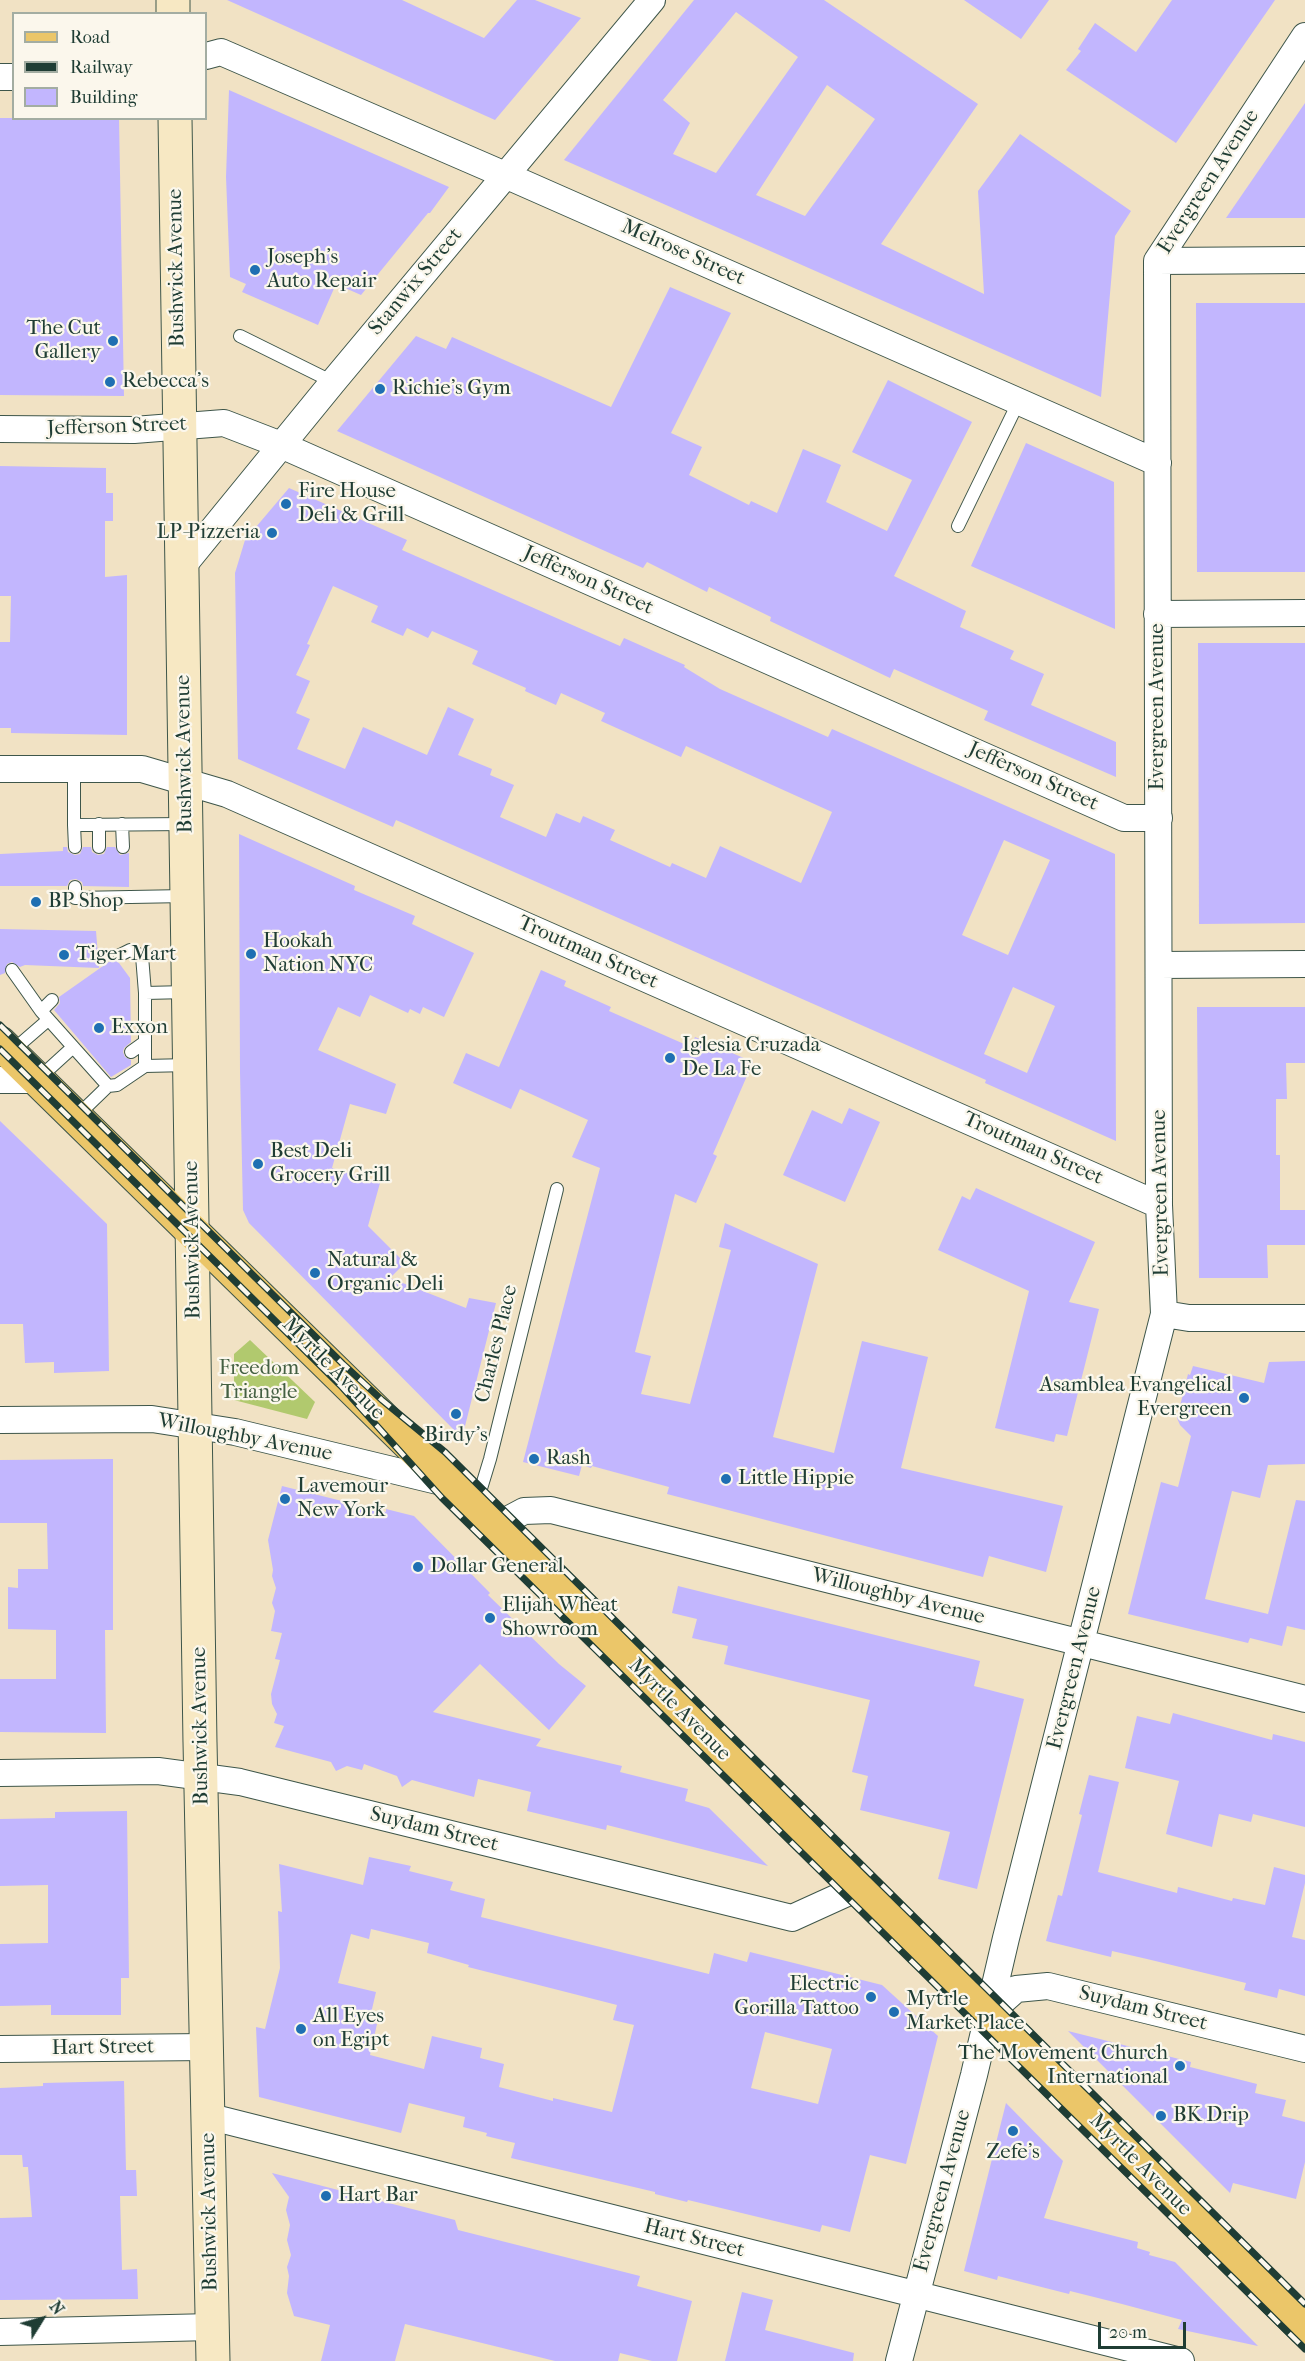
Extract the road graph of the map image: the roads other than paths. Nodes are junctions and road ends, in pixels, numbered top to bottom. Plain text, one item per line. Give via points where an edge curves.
1 (652, 0) edge
2 (1305, 36) edge
3 (207, 56) edge
4 (175, 120) edge
5 (506, 175) junction
6 (1305, 260) edge
7 (1157, 261) junction
8 (240, 336) dead end
9 (333, 382) junction
10 (1019, 401) junction
11 (180, 426) junction
12 (0, 429) edge
13 (281, 445) junction
14 (1158, 463) junction
15 (958, 526) dead end
16 (182, 567) junction
17 (1305, 613) edge
18 (1157, 614) junction
19 (0, 769) edge
20 (74, 770) junction
21 (185, 782) junction
22 (1159, 818) junction
23 (99, 824) junction
24 (122, 824) junction
25 (186, 824) junction
26 (74, 825) junction
27 (75, 847) dead end
28 (99, 847) dead end
29 (123, 847) dead end
30 (75, 887) dead end
31 (187, 896) junction
32 (120, 955) dead end
33 (1305, 964) edge
34 (1159, 965) junction
35 (12, 970) dead end
36 (189, 992) junction
37 (145, 993) junction
38 (52, 1000) dead end
39 (44, 1015) junction
40 (145, 1042) junction
41 (72, 1048) junction
42 (131, 1052) dead end
43 (3, 1059) edge
44 (190, 1065) junction
45 (145, 1066) junction
46 (37, 1080) junction
47 (108, 1086) junction
48 (76, 1117) junction
49 (557, 1189) dead end
50 (1160, 1205) junction
51 (192, 1230) junction
52 (1164, 1314) junction
53 (1305, 1318) edge
54 (0, 1420) edge
55 (195, 1425) junction
56 (450, 1484) junction
57 (485, 1518) junction
58 (1081, 1643) junction
59 (1305, 1699) edge
60 (0, 1773) edge
61 (201, 1777) junction
62 (858, 1888) junction
63 (988, 2014) junction
64 (207, 2047) junction
65 (0, 2049) edge
66 (1305, 2049) edge
67 (207, 2116) junction
68 (916, 2294) junction
69 (212, 2328) junction
70 (1305, 2329) edge
71 (0, 2332) edge
72 (213, 2361) edge
73 (899, 2361) edge
74 (1181, 2361) edge

1 - 5 street, Stanwix Street
2 - 7 street, Evergreen Avenue
3 - 5 street, Melrose Street via 221,52
4 - 11 main road, Bushwick Avenue
5 - 9 street, Stanwix Street
5 - 10 street, Melrose Street
6 - 7 street
7 - 14 street, Evergreen Avenue
8 - 9 lane
9 - 13 street, Stanwix Street
10 - 14 street, Melrose Street
10 - 15 lane
11 - 12 street, Jefferson Street via 134,430
11 - 13 street, Jefferson Street via 224,423
11 - 16 main road, Bushwick Avenue
13 - 16 street, Stanwix Street
13 - 22 street, Jefferson Street via 1124,818
14 - 18 street, Evergreen Avenue
16 - 21 main road, Bushwick Avenue
17 - 18 street
18 - 22 street, Evergreen Avenue
19 - 20 street, Troutman Street
20 - 21 street, Troutman Street via 142,769
20 - 26 lane
21 - 25 main road, Bushwick Avenue
21 - 50 street, Troutman Street via 227,794
22 - 34 street, Evergreen Avenue
23 - 24 lane
23 - 26 lane
23 - 28 lane
24 - 25 lane
24 - 29 lane
25 - 31 main road, Bushwick Avenue
26 - 27 lane
30 - 31 lane via 75,898 99,892
31 - 36 main road, Bushwick Avenue
32 - 37 lane via 130,950 142,956 139,979
33 - 34 street
34 - 50 street, Evergreen Avenue
35 - 39 lane
36 - 37 lane
36 - 44 main road, Bushwick Avenue
37 - 40 lane via 140,1019
38 - 39 lane
39 - 41 lane via 64,1029
39 - 43 lane
40 - 42 lane
40 - 45 lane
41 - 46 lane
41 - 47 lane via 86,1057
43 - 46 main road, Myrtle Avenue
44 - 45 lane
44 - 51 main road, Bushwick Avenue
45 - 47 lane via 117,1085
46 - 48 main road, Myrtle Avenue
47 - 48 lane
48 - 51 main road, Myrtle Avenue
49 - 57 lane, Charles Place via 490,1459
50 - 52 street, Evergreen Avenue
51 - 55 main road, Bushwick Avenue
51 - 56 main road, Myrtle Avenue
52 - 53 street via 1189,1318
52 - 58 street, Evergreen Avenue
54 - 55 street, Willoughby Avenue via 152,1419
55 - 56 street, Willoughby Avenue
55 - 61 main road, Bushwick Avenue
56 - 57 main road, Myrtle Avenue
57 - 58 street, Willoughby Avenue via 551,1510
57 - 62 main road, Myrtle Avenue
58 - 59 street, Willoughby Avenue
58 - 63 street, Evergreen Avenue
60 - 61 street, Suydam Street via 158,1771
61 - 62 street, Suydam Street via 240,1782 792,1918
61 - 64 main road, Bushwick Avenue
62 - 63 main road, Myrtle Avenue
63 - 66 street, Suydam Street via 1016,1989 1048,1986
63 - 68 street, Evergreen Avenue
63 - 70 main road, Myrtle Avenue
64 - 65 street, Hart Street
64 - 67 main road, Bushwick Avenue
67 - 68 street, Hart Street
67 - 69 main road, Bushwick Avenue
68 - 73 street, Evergreen Avenue
68 - 74 street, Hart Street
69 - 71 street
69 - 72 main road, Bushwick Avenue

